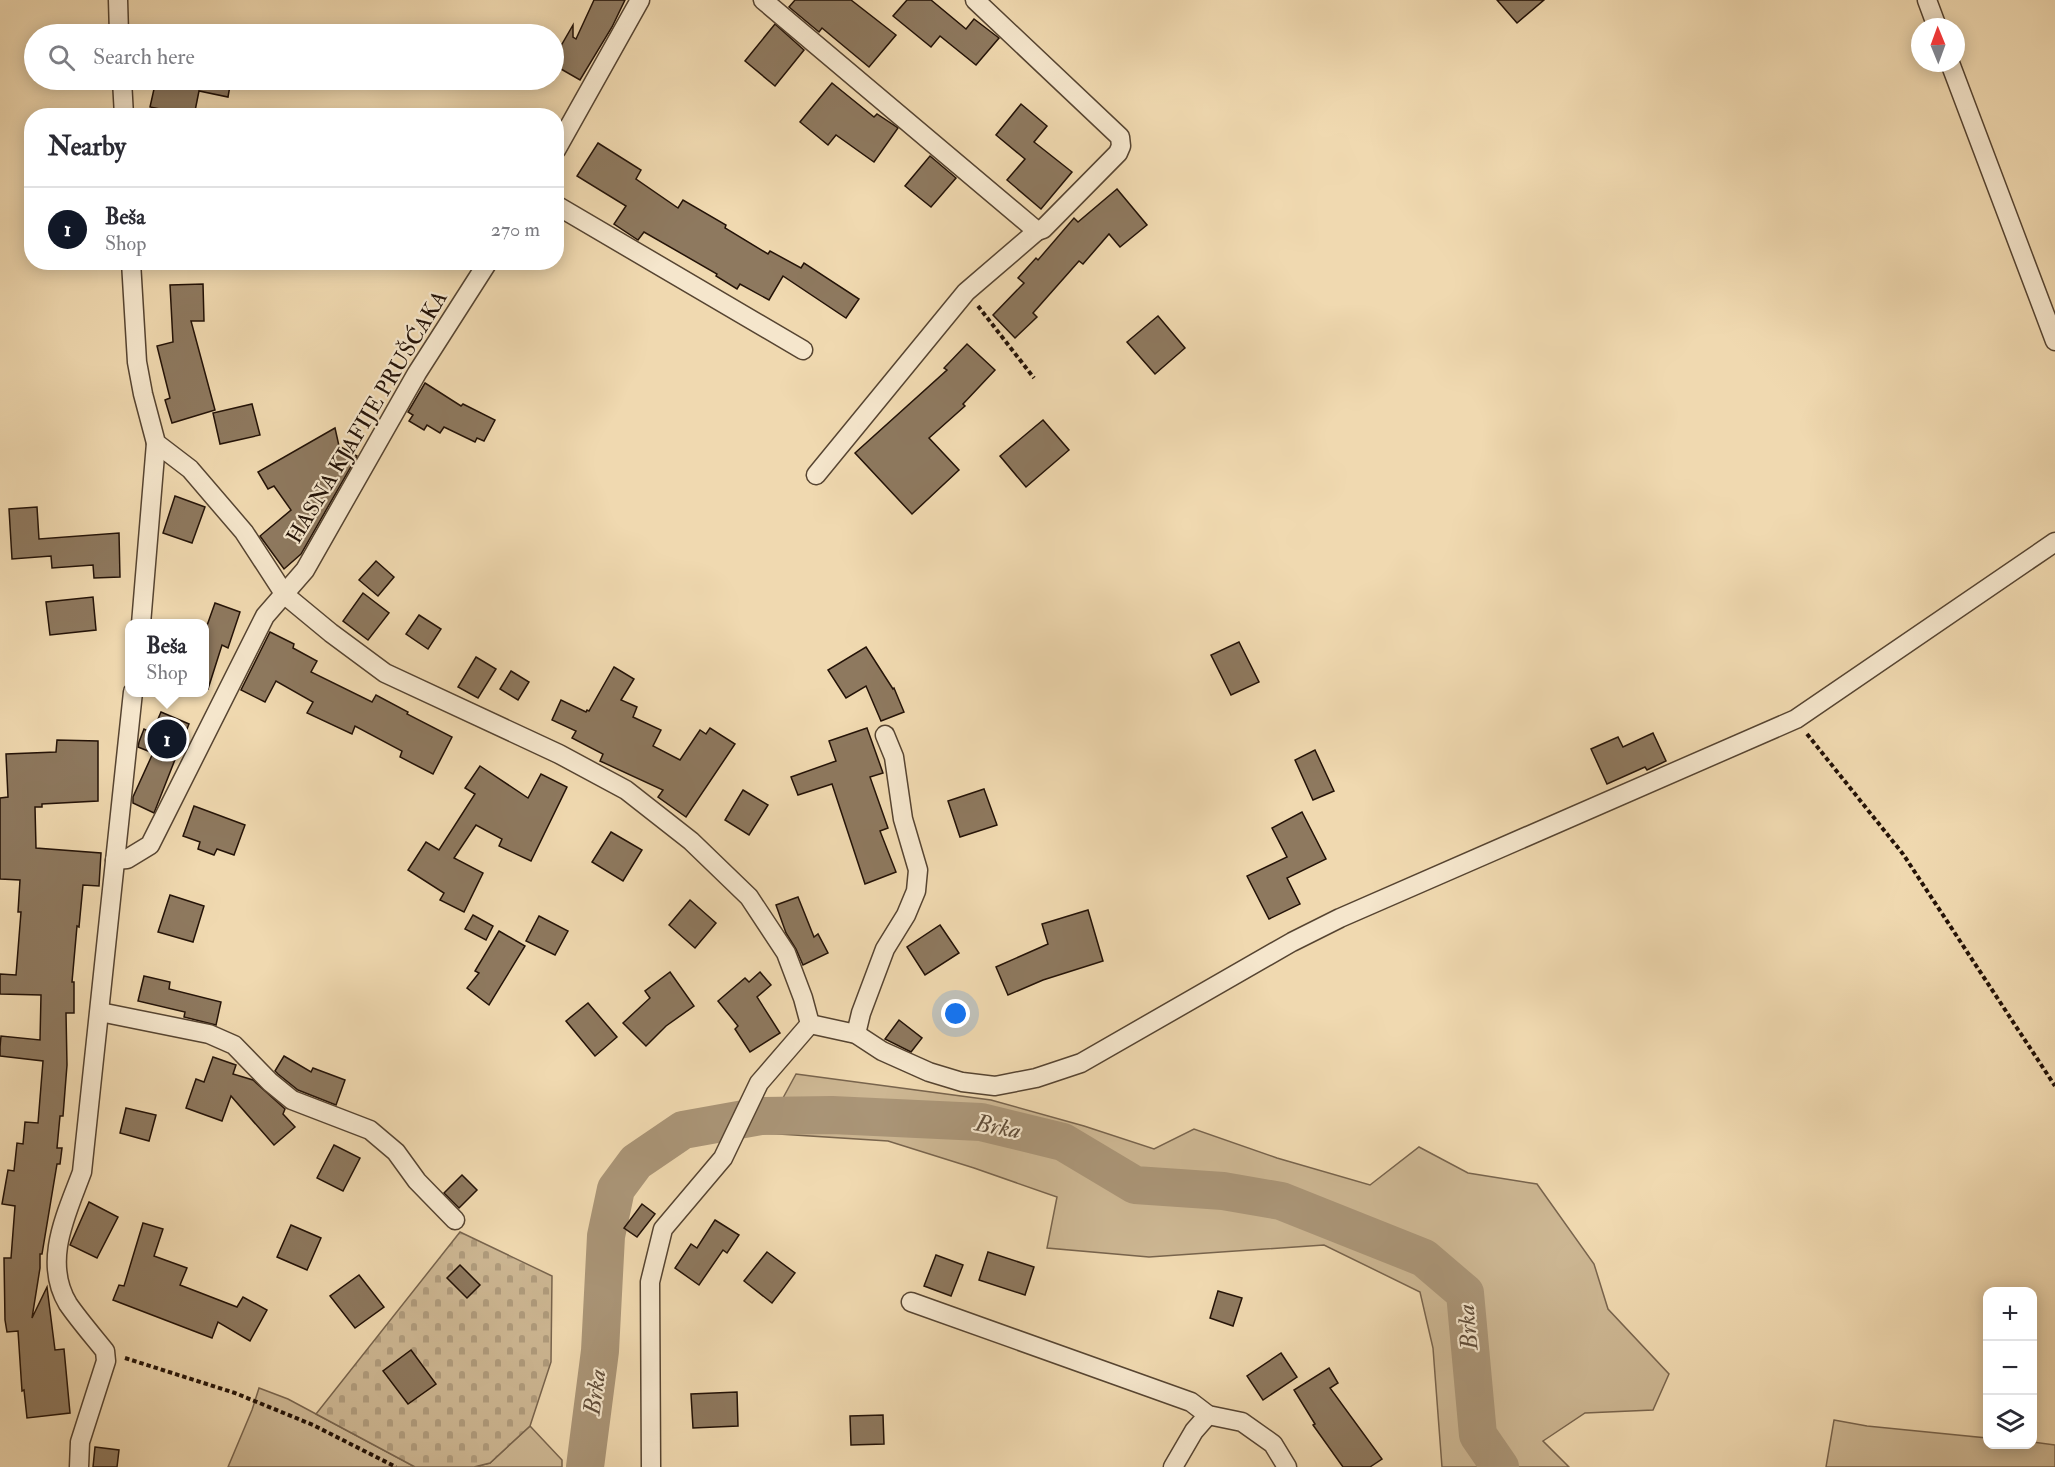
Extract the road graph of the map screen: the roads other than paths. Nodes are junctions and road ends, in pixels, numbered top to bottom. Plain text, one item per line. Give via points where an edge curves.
1 (117, 0) edge
2 (640, 0) edge
3 (763, 0) edge
4 (975, 0) edge
5 (1926, 0) edge
6 (1933, 18) edge
7 (118, 24) edge
8 (1953, 72) edge
9 (123, 90) edge
10 (124, 108) edge
11 (564, 136) edge
12 (564, 210) edge
13 (1037, 231) junction
14 (131, 270) edge
15 (483, 270) edge
16 (2055, 341) edge
17 (803, 350) dead end
18 (156, 443) junction
19 (816, 475) dead end
20 (2055, 542) edge
21 (285, 595) junction
22 (141, 619) edge
23 (133, 697) edge
24 (885, 735) dead end
25 (115, 860) junction
26 (100, 1012) junction
27 (810, 1024) junction
28 (856, 1034) junction
29 (455, 1220) dead end
30 (911, 1302) dead end
31 (1209, 1416) junction
32 (79, 1467) edge
33 (651, 1467) edge
34 (1173, 1467) edge
35 (1287, 1467) edge

1 - 7 street
2 - 11 street
3 - 13 street
4 - 13 street via 1120,137 1118,153
5 - 6 street
8 - 16 street
9 - 10 street
12 - 17 street
13 - 19 street via 966,292
14 - 18 street via 136,362
15 - 21 street, HASNA KJAFIJE PRUŠĆAKA via 417,373 305,570
18 - 21 street via 190,469 244,532
18 - 22 street
20 - 28 street via 1796,719 1321,928 1081,1063 995,1086 962,1082 882,1051
21 - 25 street, HASNA KJAFIJE PRUŠĆAKA via 265,616 150,845 127,859
21 - 27 street via 385,673 559,754 626,790 691,841 749,897 786,954
23 - 25 street
24 - 28 street via 894,757 903,819 918,870 916,891 885,949
25 - 26 street
26 - 29 street via 209,1034 234,1045 292,1100 370,1130 396,1152
26 - 32 street via 82,1172 57,1239 61,1288 105,1351 106,1361 80,1442
27 - 28 street
27 - 33 street via 759,1083 723,1158 663,1229 650,1282
30 - 31 street via 1191,1402
31 - 34 street via 1194,1431
31 - 35 street via 1242,1422 1273,1444

